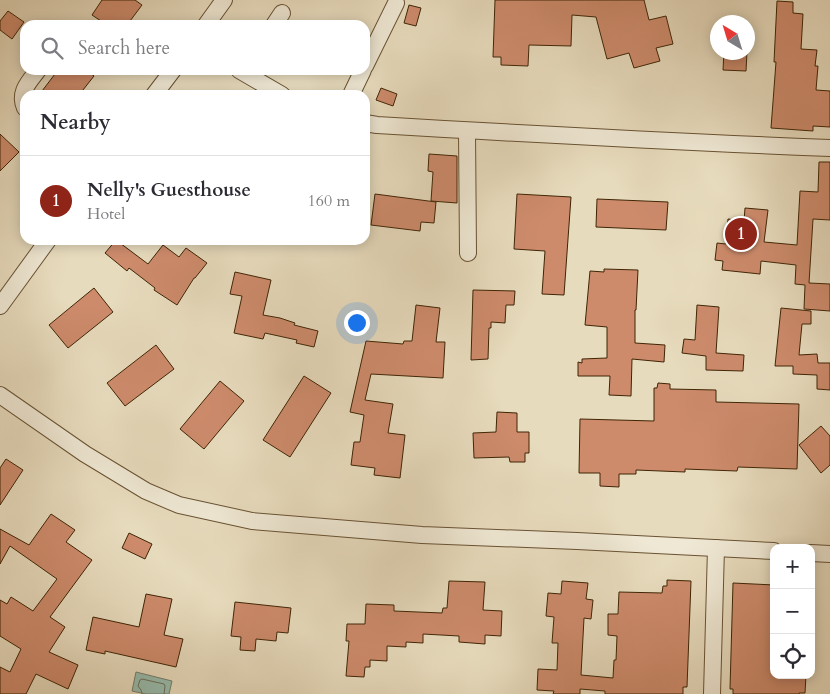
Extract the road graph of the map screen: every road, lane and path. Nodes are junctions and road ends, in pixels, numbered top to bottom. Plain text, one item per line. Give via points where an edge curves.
1 (220, 1) edge
2 (396, 3) dead end
3 (209, 20) edge
4 (370, 56) edge
5 (34, 75) edge
6 (169, 75) edge
7 (249, 75) edge
8 (361, 75) edge
9 (23, 90) edge
10 (158, 90) edge
11 (274, 90) edge
12 (353, 90) edge
13 (370, 124) edge
14 (467, 130) junction
15 (830, 148) edge
16 (44, 245) edge
17 (468, 253) dead end
18 (0, 306) edge
19 (0, 395) edge
20 (716, 548) junction
21 (770, 551) edge
22 (815, 553) edge
23 (830, 554) edge
24 (712, 694) edge

1 - 3 street
2 - 4 street
5 - 9 street
6 - 10 street
7 - 11 street
8 - 12 street
13 - 14 street
14 - 15 street
14 - 17 street
16 - 18 street
19 - 20 street via 85,454 146,490 179,505 252,521 422,535
20 - 21 street
20 - 24 street
22 - 23 street

